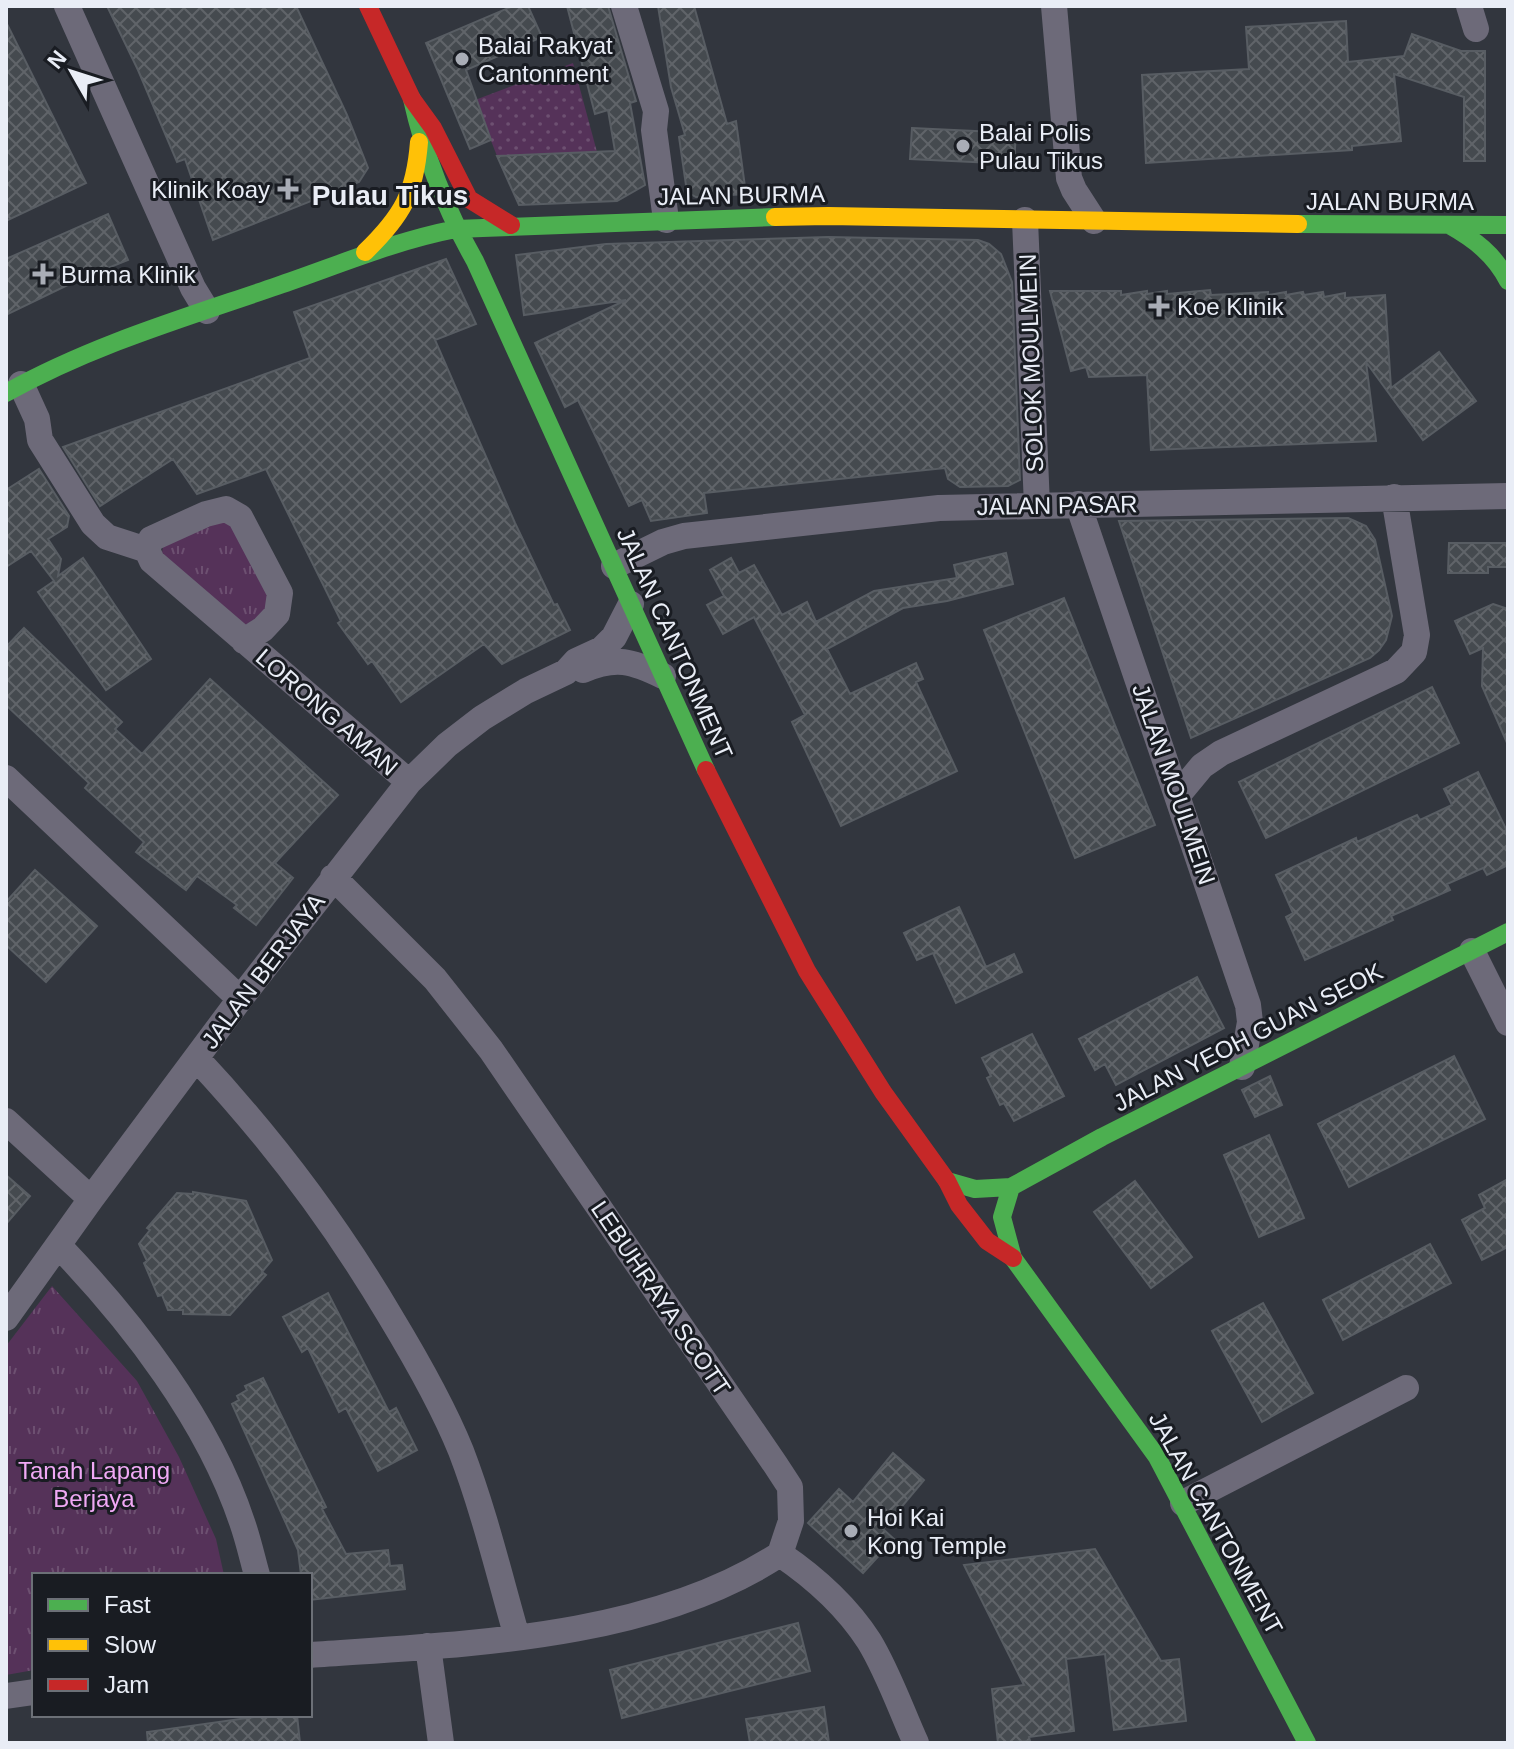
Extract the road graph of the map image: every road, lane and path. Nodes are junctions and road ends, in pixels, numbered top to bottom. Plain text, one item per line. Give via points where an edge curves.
1 (368, 6) edge
2 (624, 6) edge
3 (1054, 6) edge
4 (71, 15) edge
5 (412, 99) junction
6 (419, 136) junction
7 (666, 220) junction
8 (1025, 220) junction
9 (1094, 221) junction
10 (511, 225) junction
11 (1449, 225) junction
12 (1508, 225) edge
13 (456, 229) junction
14 (361, 256) junction
15 (1508, 281) edge
16 (207, 311) junction
17 (13, 388) edge
18 (1508, 496) edge
19 (1394, 497) junction
20 (1078, 504) junction
21 (1037, 506) junction
22 (147, 550) junction
23 (614, 566) junction
24 (631, 604) junction
25 (244, 641) junction
26 (566, 672) junction
27 (663, 676) junction
28 (1160, 744) junction
29 (1221, 753) junction
30 (6, 778) edge
31 (409, 782) junction
32 (1178, 795) junction
33 (333, 877) junction
34 (1508, 932) edge
35 (1472, 951) junction
36 (240, 999) junction
37 (1508, 1023) edge
38 (197, 1059) junction
39 (1242, 1067) junction
40 (6, 1121) edge
41 (947, 1181) junction
42 (1011, 1187) junction
43 (91, 1199) junction
44 (59, 1246) junction
45 (1013, 1258) junction
46 (6, 1318) edge
47 (1406, 1388) dead end
48 (1183, 1503) junction
49 (780, 1554) junction
50 (256, 1573) edge
51 (517, 1637) junction
52 (428, 1646) junction
53 (312, 1655) edge
54 (32, 1692) edge
55 (6, 1696) edge
56 (441, 1743) edge
57 (916, 1743) edge
58 (1307, 1743) edge

1 - 5 main road, JALAN CANTONMENT
2 - 7 street via 656,111
3 - 9 street via 1069,178
4 - 16 street
5 - 6 main road, JALAN CANTONMENT
5 - 10 main road, JALAN CANTONMENT via 469,199
6 - 13 main road, JALAN CANTONMENT
6 - 14 main road via 411,199
7 - 8 main road, JALAN BURMA
7 - 10 main road, JALAN BURMA
8 - 9 main road, JALAN BURMA
8 - 21 street, SOLOK MOULMEIN
9 - 11 main road, JALAN BURMA
10 - 13 main road, JALAN BURMA
11 - 12 main road, JALAN BURMA
11 - 15 main road via 1490,253
13 - 14 main road, JALAN BURMA
13 - 23 main road, JALAN CANTONMENT
14 - 16 main road, JALAN BURMA
16 - 17 main road, JALAN BURMA via 55,366
17 - 22 street via 37,419 40,440 93,524 107,537
18 - 19 street, JALAN PASAR
19 - 20 street, JALAN PASAR
19 - 29 street via 1417,635 1414,652 1396,671
20 - 21 street, JALAN PASAR
20 - 28 street, JALAN MOULMEIN
21 - 23 street, JALAN PASAR via 939,508 684,536
22 - 25 street, LORONG AMAN via 152,561
22 - 25 street, LORONG AMAN via 151,539 206,514 226,509 240,517 280,593 277,614
23 - 24 main road, JALAN CANTONMENT
24 - 26 street, JALAN BERJAYA via 614,637
24 - 27 main road, JALAN CANTONMENT
25 - 31 street, LORONG AMAN
26 - 27 street, JALAN BERJAYA via 625,661
26 - 31 street, JALAN BERJAYA via 482,718
27 - 41 main road, JALAN CANTONMENT via 807,971
28 - 29 street via 1183,759
28 - 32 street, JALAN MOULMEIN
29 - 32 street
30 - 36 street
31 - 33 street, JALAN BERJAYA
32 - 39 street, JALAN MOULMEIN via 1248,1005
33 - 36 street, JALAN BERJAYA
33 - 49 street, LEBUHRAYA SCOTT via 435,979 491,1050 775,1464 790,1487 791,1521
34 - 35 main road, JALAN YEOH GUAN SEOK
35 - 37 street
35 - 39 main road, JALAN YEOH GUAN SEOK
36 - 38 street, JALAN BERJAYA
38 - 43 street, JALAN BERJAYA
38 - 51 street via 302,1181 411,1351 440,1404 475,1490
39 - 42 main road, JALAN YEOH GUAN SEOK
40 - 43 street
41 - 42 main road via 975,1189
41 - 45 main road, JALAN CANTONMENT via 987,1241
42 - 45 main road, JALAN CANTONMENT via 1002,1217
43 - 44 street, JALAN BERJAYA
44 - 46 street, JALAN BERJAYA
44 - 50 street via 108,1297 181,1398 223,1474
45 - 48 main road, JALAN CANTONMENT via 1125,1410
47 - 48 street
48 - 58 main road, JALAN CANTONMENT
49 - 51 street via 753,1572 671,1604 609,1623
49 - 57 street via 831,1597 870,1643
51 - 52 street
52 - 53 street
52 - 56 street
54 - 55 street

